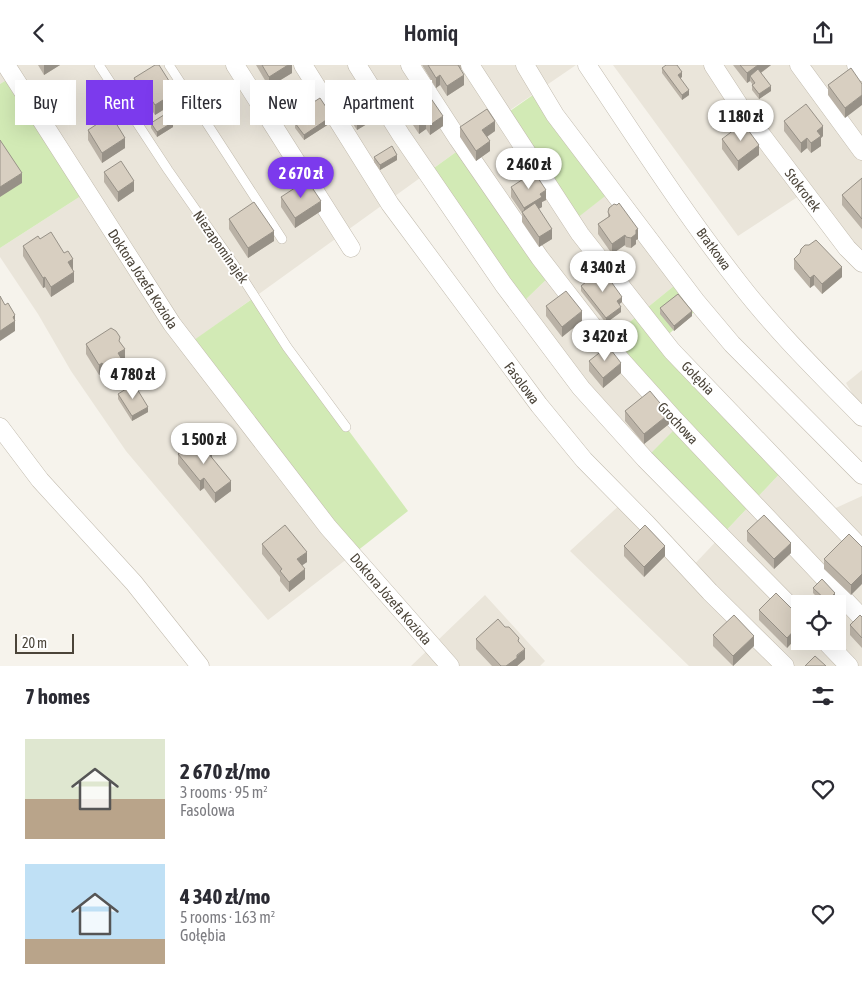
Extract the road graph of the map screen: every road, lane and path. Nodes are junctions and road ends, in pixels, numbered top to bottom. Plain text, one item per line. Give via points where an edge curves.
1 (6, 65) edge
2 (99, 65) edge
3 (169, 65) edge
4 (235, 65) edge
5 (303, 65) edge
6 (357, 65) edge
7 (410, 65) edge
8 (470, 65) edge
9 (525, 65) edge
10 (587, 65) edge
11 (713, 65) edge
12 (799, 65) edge
13 (856, 65) edge
14 (862, 72) edge
15 (862, 151) edge
16 (282, 239) dead end
17 (351, 248) dead end
18 (862, 263) edge
19 (862, 417) edge
20 (0, 427) edge
21 (346, 427) dead end
22 (862, 475) edge
23 (862, 549) edge
24 (791, 608) edge
25 (862, 618) edge
26 (834, 650) edge
27 (200, 666) edge
28 (450, 666) edge
29 (785, 666) edge
30 (849, 666) edge

1 - 28 street, Doktora Józefa Kozioła via 172,324 328,527
2 - 21 lane, Niezapominajek via 287,347
3 - 16 lane
4 - 17 street
5 - 29 street, Fasolowa via 390,204 545,412 584,460
6 - 24 street via 503,284 581,388 645,459
7 - 25 street, Grochowa via 540,258 605,342
8 - 23 street, Gołębia via 580,234 672,351
9 - 22 street via 555,115 695,300 732,344
10 - 19 street, Bratkowa via 739,284
11 - 18 street, Stokrotek via 739,105 847,249
12 - 15 street
13 - 14 street
20 - 27 street via 40,480 134,583
26 - 30 street

